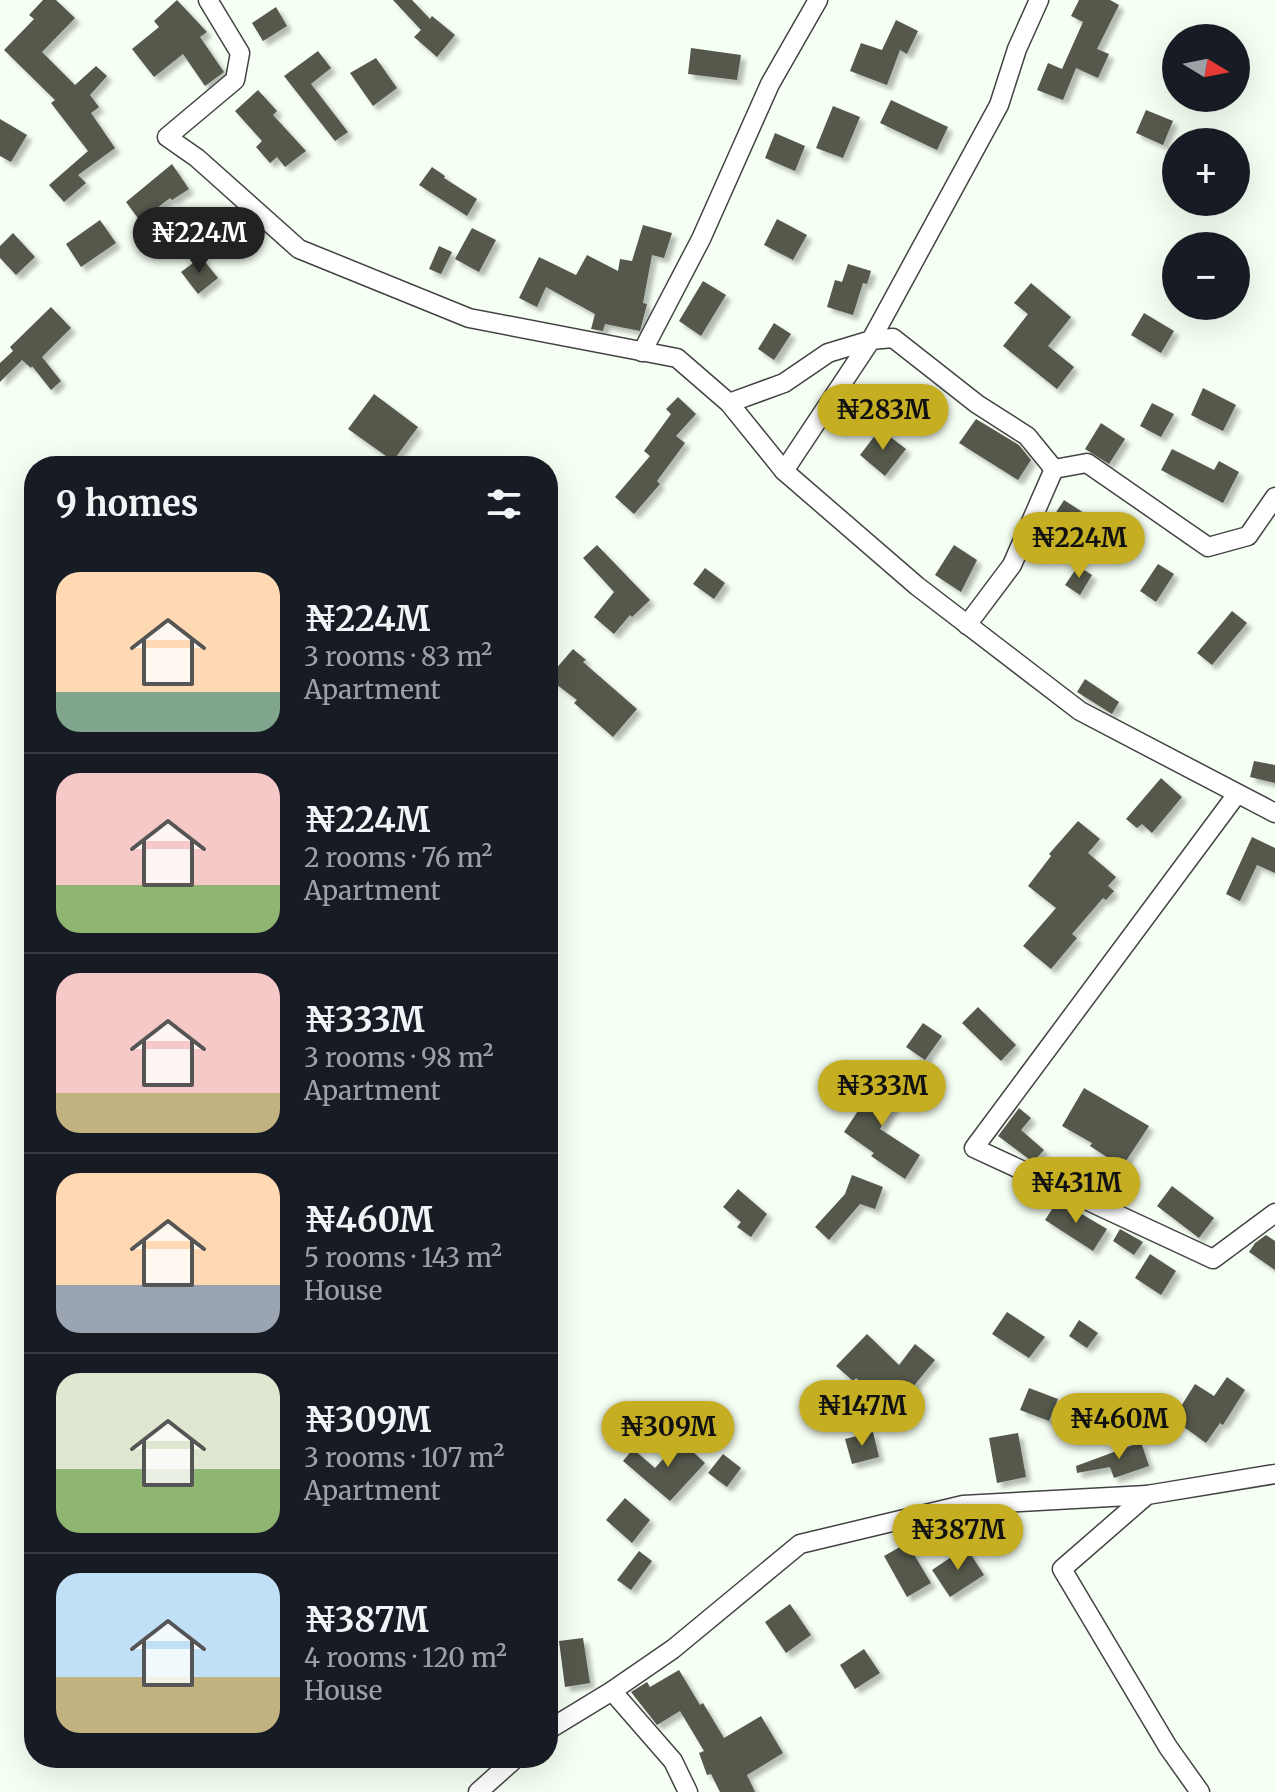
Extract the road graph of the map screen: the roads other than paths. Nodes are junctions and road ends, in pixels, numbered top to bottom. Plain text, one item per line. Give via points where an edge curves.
1 (208, 0) edge
2 (818, 0) edge
3 (1039, 0) edge
4 (871, 340) junction
5 (642, 352) junction
6 (729, 403) junction
7 (1054, 469) junction
8 (784, 471) junction
9 (1275, 497) edge
10 (967, 625) junction
11 (1237, 794) junction
12 (1275, 813) edge
13 (1275, 1213) edge
14 (1275, 1474) edge
15 (1147, 1495) junction
16 (612, 1691) junction
17 (558, 1724) edge
18 (505, 1768) edge
19 (478, 1792) edge
20 (688, 1792) edge
21 (1200, 1792) edge

1 - 5 street via 240,53 235,80 167,137 299,249 469,318
2 - 5 street via 770,84 701,239
3 - 4 street via 999,105
4 - 6 street via 828,353 784,383
4 - 7 street via 893,338 1027,436
4 - 8 street
5 - 6 street via 677,358
6 - 8 street
7 - 9 street via 1087,463 1208,547 1248,536
7 - 10 street via 1012,565
8 - 10 street
10 - 11 street via 1080,711
11 - 12 street
11 - 13 street via 974,1148 1213,1259
14 - 15 street
15 - 16 street via 963,1505 800,1544 673,1649
15 - 21 street via 1062,1569
16 - 17 street
16 - 20 street via 673,1761
18 - 19 street

